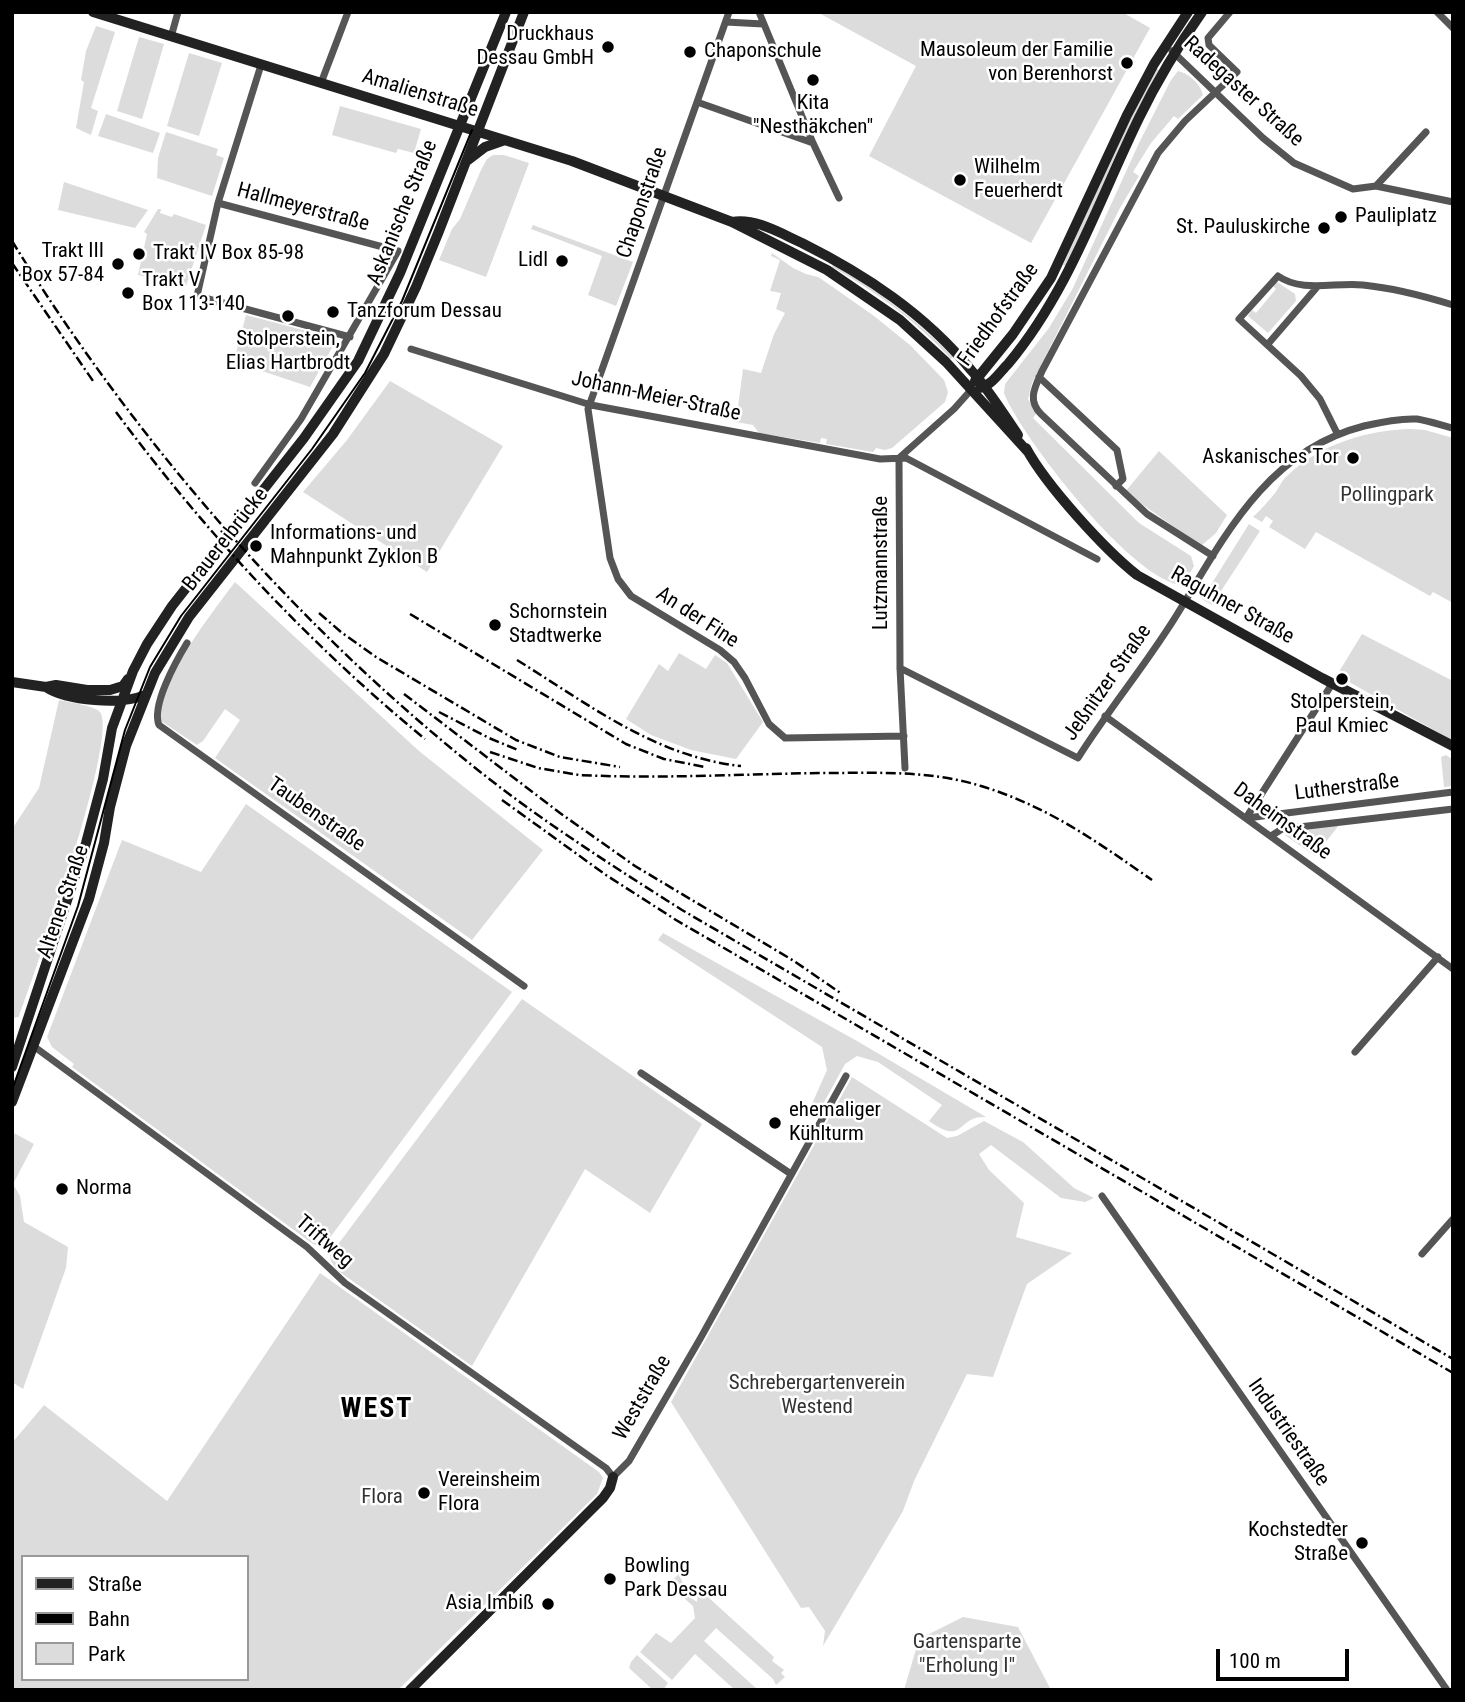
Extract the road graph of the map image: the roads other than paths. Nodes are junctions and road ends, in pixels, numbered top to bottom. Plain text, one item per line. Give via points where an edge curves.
1 (93, 12) edge
2 (178, 12) edge
3 (348, 12) edge
4 (506, 12) edge
5 (524, 12) edge
6 (729, 12) edge
7 (759, 12) edge
8 (1188, 12) edge
9 (1202, 12) edge
10 (1230, 12) edge
11 (1437, 12) edge
12 (726, 22) junction
13 (763, 24) junction
14 (1453, 28) edge
15 (171, 37) junction
16 (1166, 45) junction
17 (1175, 53) junction
18 (261, 65) junction
19 (321, 83) junction
20 (1216, 91) junction
21 (697, 102) junction
22 (460, 126) junction
23 (479, 132) junction
24 (1426, 132) dead end
25 (505, 139) junction
26 (813, 143) junction
27 (467, 160) junction
28 (1376, 186) junction
29 (662, 195) junction
30 (839, 198) dead end
31 (1453, 202) edge
32 (218, 204) junction
33 (732, 222) junction
34 (398, 251) joint
35 (1318, 286) junction
36 (1453, 305) edge
37 (350, 337) junction
38 (1268, 344) junction
39 (411, 349) dead end
40 (977, 376) junction
41 (1039, 377) junction
42 (985, 387) junction
43 (971, 390) junction
44 (591, 405) junction
45 (318, 419) joint
46 (1453, 428) edge
47 (1337, 433) junction
48 (333, 434) joint
49 (1029, 453) junction
50 (899, 458) junction
51 (255, 483) dead end
52 (1116, 486) junction
53 (1213, 556) junction
54 (1097, 559) dead end
55 (1184, 603) junction
56 (187, 643) dead end
57 (141, 656) joint
58 (900, 668) junction
59 (133, 671) junction
60 (155, 673) joint
61 (12, 682) edge
62 (1332, 684) junction
63 (46, 687) junction
64 (145, 695) junction
65 (123, 701) junction
66 (1105, 716) junction
67 (904, 736) junction
68 (1453, 746) edge
69 (905, 768) dead end
70 (1453, 792) edge
71 (1453, 809) edge
72 (1246, 818) junction
73 (1271, 836) junction
74 (1438, 957) junction
75 (1453, 969) edge
76 (524, 986) dead end
77 (17, 1034) edge
78 (34, 1047) junction
79 (1354, 1052) dead end
80 (12, 1067) edge
81 (641, 1073) dead end
82 (846, 1076) dead end
83 (12, 1102) edge
84 (791, 1174) junction
85 (1102, 1196) dead end
86 (1453, 1219) edge
87 (1422, 1254) dead end
88 (613, 1477) junction
89 (410, 1690) edge
90 (1447, 1690) edge

1 - 15 main road, Amalienstraße
2 - 15 street
3 - 19 street
4 - 22 main road, Askanische Straße
5 - 23 main road, Askanische Straße
6 - 12 street, Chaponstraße
7 - 13 street
8 - 16 main road, Friedhofstraße
9 - 17 main road, Friedhofstraße
10 - 20 street via 1208,38 1209,45 1237,72
11 - 14 street
12 - 13 street
12 - 21 street, Chaponstraße
13 - 26 street
15 - 18 main road, Amalienstraße
16 - 17 street, Radegaster Straße
16 - 40 main road, Friedhofstraße via 1127,115 1051,278
17 - 20 street, Radegaster Straße
17 - 42 main road, Friedhofstraße via 1138,120 1062,285 1021,349
18 - 19 main road, Amalienstraße
18 - 32 street, Hallmeyerstraße
19 - 22 main road, Amalienstraße
20 - 28 street, Radegaster Straße via 1294,163 1353,189
20 - 41 street, Raguhner Straße via 1158,153
21 - 26 street
21 - 29 street, Chaponstraße
22 - 23 main road, Amalienstraße
22 - 45 main road, Askanische Straße via 378,322 358,361
23 - 25 main road, Amalienstraße
23 - 27 main road, Askanische Straße
24 - 28 street
25 - 27 main road
25 - 29 main road, Amalienstraße
26 - 30 street
27 - 48 main road, Askanische Straße via 395,333
28 - 31 street, Radegaster Straße
29 - 33 main road, Amalienstraße
29 - 44 street, Chaponstraße
32 - 34 street, Hallmeyerstraße
32 - 37 street via 197,296
33 - 40 main road, Amalienstraße via 744,220 774,230 861,275 921,318
33 - 43 main road, Amalienstraße via 853,286 922,339
34 - 37 street, Askanische Straße
35 - 36 street via 1362,285
35 - 38 street
35 - 38 street via 1286,282 1278,276 1239,319
37 - 51 street, Askanische Straße via 301,419
38 - 47 street via 1320,399
39 - 44 street, Johann-Meier-Straße
40 - 42 main road, Amalienstraße
40 - 43 main road, Friedhofstraße
41 - 52 street, Raguhner Straße via 1032,397 1036,409
41 - 52 street via 1117,450 1124,479
42 - 43 main road, Friedhofstraße
42 - 49 main road, Raguhner Straße
43 - 49 main road, Raguhner Straße
43 - 50 street
44 - 50 street, Johann-Meier-Straße via 880,459
44 - 67 street, An der Fine via 610,558 631,596 734,662 769,724 785,738
45 - 57 main road, Brauereibrücke via 172,606
46 - 47 street, Jeßnitzer Straße via 1399,419
47 - 53 street, Jeßnitzer Straße via 1279,470 1241,512
48 - 60 main road, Brauereibrücke via 190,617
49 - 55 main road, Raguhner Straße via 1073,510 1125,564
50 - 54 street via 914,461
50 - 58 street, Lutzmannstraße
52 - 53 street, Raguhner Straße via 1147,514
53 - 55 street, Jeßnitzer Straße
55 - 62 main road, Raguhner Straße
55 - 66 street, Jeßnitzer Straße
56 - 76 street, Taubenstraße via 156,710 159,725
57 - 59 main road, Altener Straße
58 - 66 street, Jeßnitzer Straße via 1078,758
58 - 67 street, Lutzmannstraße
59 - 63 main road via 117,688
59 - 65 main road, Altener Straße
60 - 64 main road, Altener Straße
61 - 63 main road
62 - 68 main road, Raguhner Straße
62 - 72 street
63 - 65 main road
64 - 65 main road
64 - 78 main road, Altener Straße via 122,760 94,882
65 - 77 main road, Altener Straße via 112,728 86,843
66 - 72 street, Daheimstraße
67 - 69 street, Lutzmannstraße
70 - 72 street, Lutherstraße
71 - 73 street, Lutherstraße via 1282,828
72 - 73 street, Daheimstraße
73 - 74 street, Daheimstraße
74 - 75 street, Daheimstraße
74 - 79 street
77 - 78 street, Triftweg
77 - 80 main road, Altener Straße
78 - 83 main road, Altener Straße
78 - 88 street, Triftweg via 307,1247 345,1283
81 - 84 street
82 - 84 street, Weststraße
84 - 88 street, Weststraße via 629,1461
85 - 90 street, Industriestraße
86 - 87 street
88 - 89 main road, Weststraße via 603,1498

